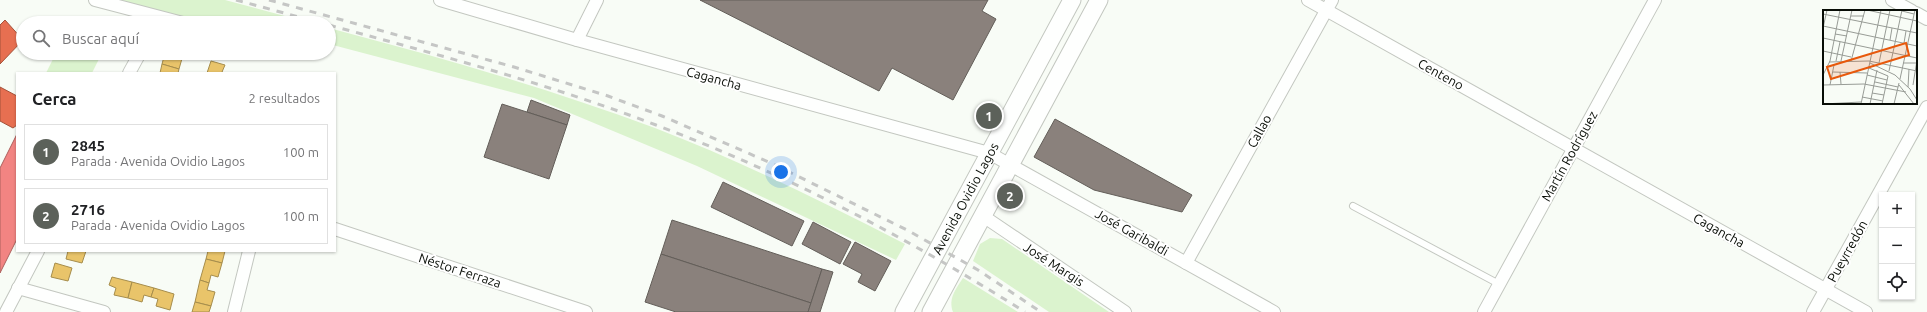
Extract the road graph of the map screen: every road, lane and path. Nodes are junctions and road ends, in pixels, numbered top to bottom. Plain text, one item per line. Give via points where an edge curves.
1 (95, 0) edge
2 (440, 0) edge
3 (597, 0) edge
4 (1072, 0) edge
5 (1099, 0) edge
6 (1308, 0) edge
7 (1655, 0) edge
8 (1892, 0) edge
9 (1330, 5) edge
10 (1910, 10) edge
11 (1917, 14) edge
12 (145, 16) edge
13 (1927, 19) edge
14 (577, 40) junction
15 (136, 60) edge
16 (130, 72) edge
17 (1927, 107) edge
18 (1573, 148) junction
19 (989, 153) junction
20 (1010, 164) junction
21 (1353, 206) dead end
22 (983, 216) junction
23 (336, 229) edge
24 (37, 252) edge
25 (249, 252) edge
26 (1186, 263) junction
27 (1499, 284) junction
28 (18, 288) junction
29 (1826, 290) junction
30 (6, 312) edge
31 (104, 312) edge
32 (234, 312) edge
33 (586, 312) edge
34 (904, 312) edge
35 (931, 312) edge
36 (1125, 312) edge
37 (1274, 312) edge
38 (1484, 312) edge
39 (1813, 312) edge
40 (1866, 312) edge

1 - 12 street
2 - 14 street, Cagancha
3 - 14 street
4 - 19 main road, Avenida Ovidio Lagos
5 - 20 main road, Avenida Ovidio Lagos
6 - 9 street, Centeno
7 - 18 street, Martín Rodríguez
8 - 10 street
9 - 18 street, Centeno
9 - 26 street, Callao
11 - 13 street
14 - 19 street, Cagancha
15 - 16 street
17 - 29 street, Pueyrredón
18 - 27 street, Martín Rodríguez
18 - 29 street, Cagancha
19 - 20 street, José Garibaldi
19 - 34 main road, Avenida Ovidio Lagos
20 - 22 main road, Avenida Ovidio Lagos
20 - 26 street, José Garibaldi
21 - 27 lane
22 - 35 main road, Avenida Ovidio Lagos
22 - 36 street, José Margis
23 - 33 street, Néstor Ferraza
24 - 28 street
25 - 32 street
26 - 37 street, José Garibaldi
27 - 38 street, Martín Rodríguez
28 - 30 street
28 - 31 street
29 - 39 street, Pueyrredón
29 - 40 street, Cagancha

